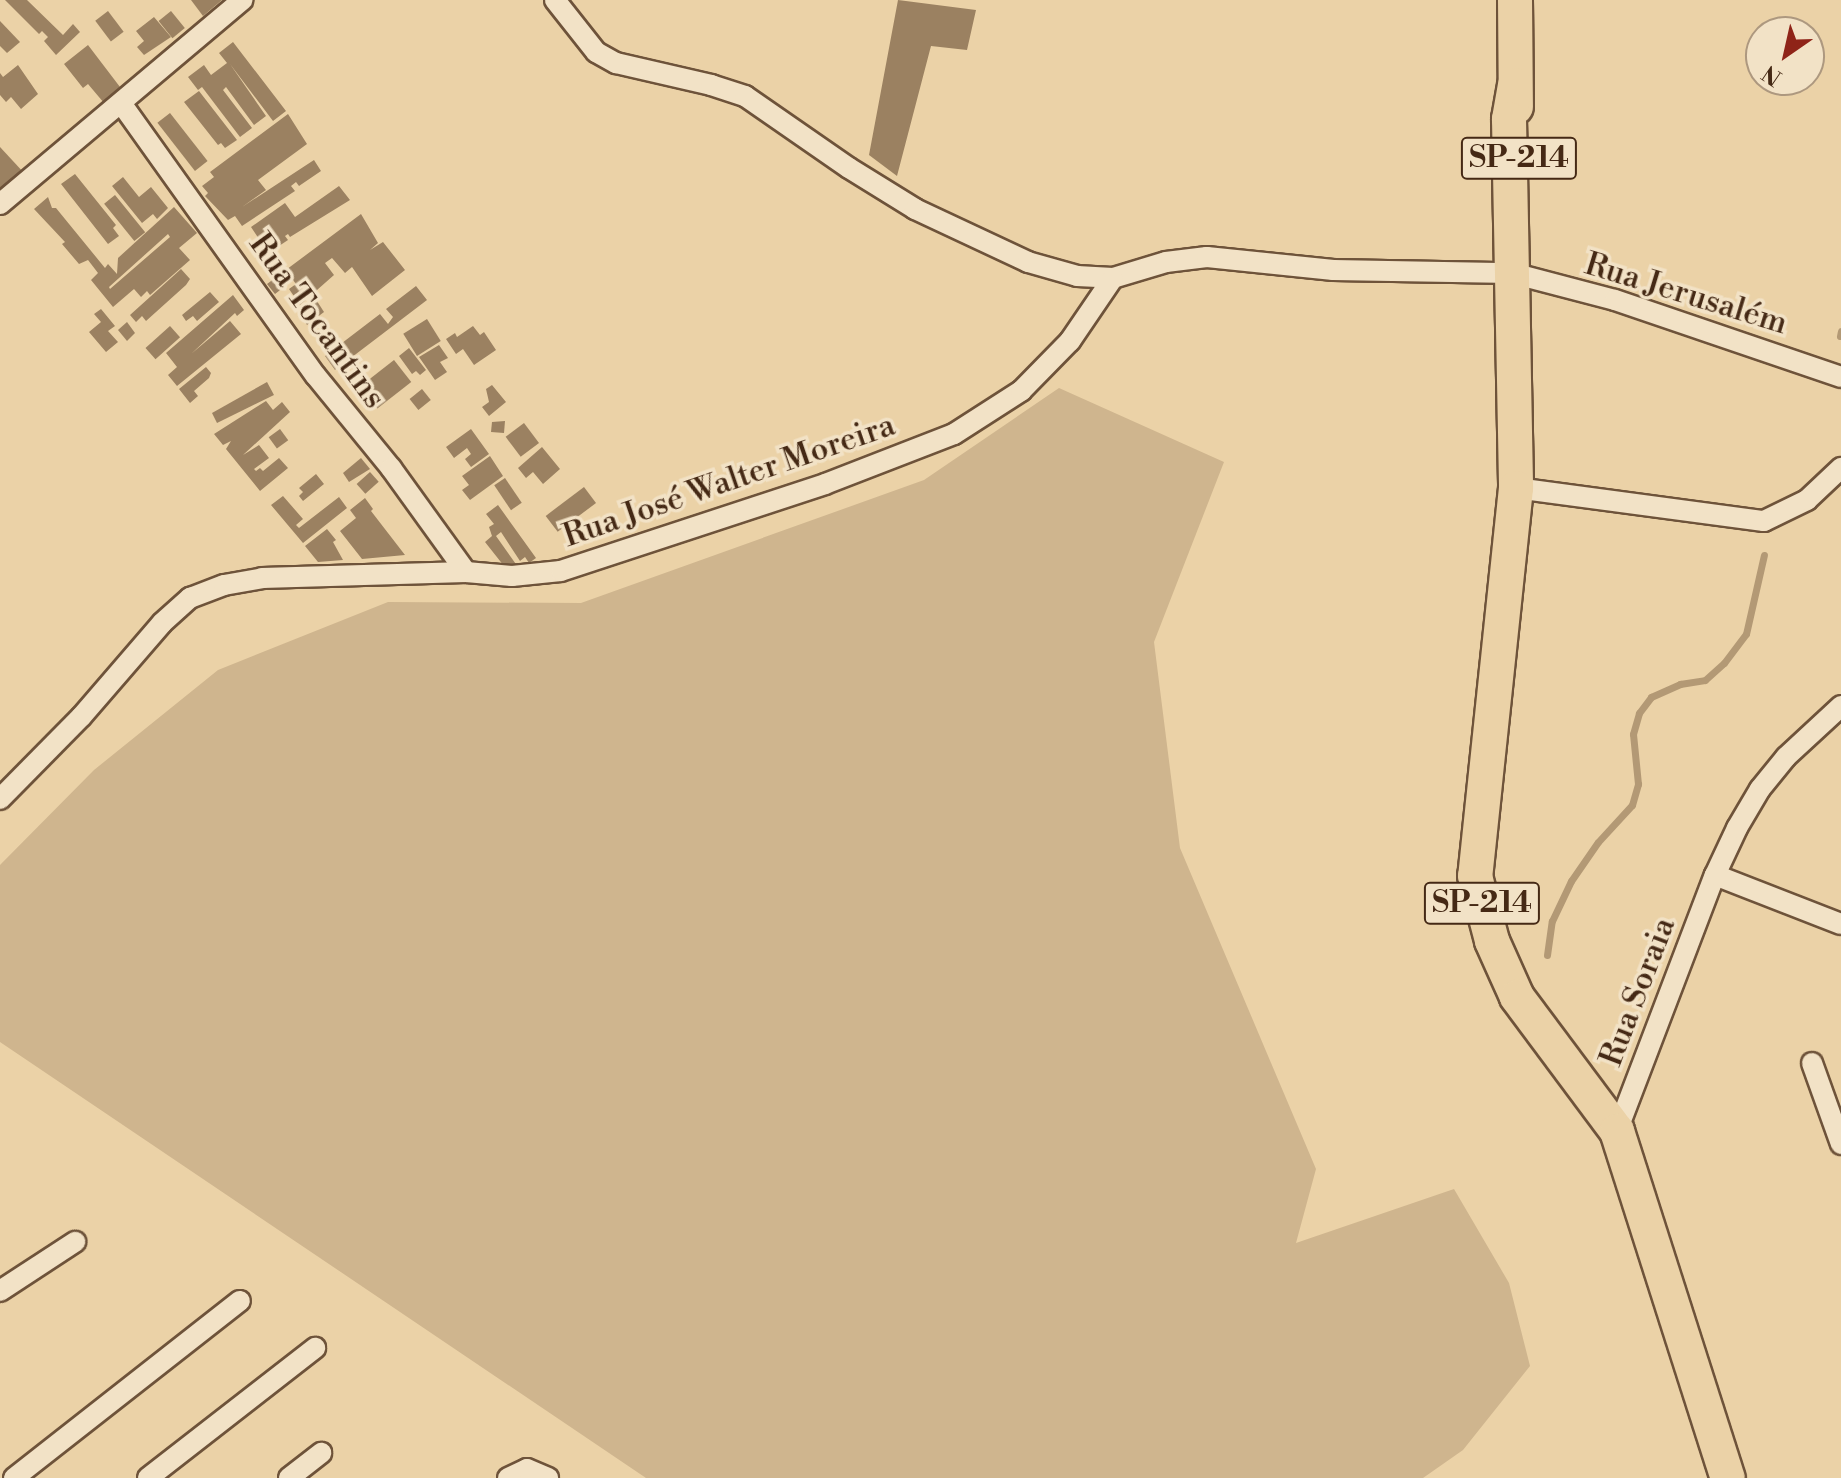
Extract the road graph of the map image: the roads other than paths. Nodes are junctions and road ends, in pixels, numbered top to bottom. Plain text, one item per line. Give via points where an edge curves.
1 (242, 0) edge
2 (555, 0) edge
3 (1515, 0) edge
4 (121, 103) junction
5 (0, 204) edge
6 (1512, 273) junction
7 (1113, 278) junction
8 (1841, 377) edge
9 (1841, 468) edge
10 (1516, 488) junction
11 (466, 572) junction
12 (1841, 706) edge
13 (0, 799) edge
14 (1715, 875) junction
15 (1841, 924) edge
16 (1812, 1063) dead end
17 (1617, 1131) junction
18 (1841, 1144) edge
19 (75, 1242) dead end
20 (0, 1291) edge
21 (240, 1301) dead end
22 (315, 1348) dead end
23 (321, 1453) dead end
24 (14, 1478) edge
25 (148, 1478) edge
26 (289, 1478) edge
27 (508, 1478) edge
28 (548, 1478) edge
29 (1728, 1478) edge

1 - 4 street
2 - 7 street via 596,52 616,63 745,96 915,209 1028,262 1077,276
3 - 6 main road, SP-214 via 1520,168
4 - 5 street
4 - 11 street, Rua Tocantins via 316,376
6 - 7 street, Rua Jerusalém via 1346,271 1207,257 1166,262
6 - 8 street, Rua Jerusalém via 1615,300
6 - 10 main road, SP-214
7 - 11 street, Rua José Walter Moreira via 1070,341 1021,391 954,434 825,484 561,571 512,576
9 - 10 street via 1807,500 1764,521
10 - 17 main road, SP-214 via 1475,876 1492,941 1517,997
11 - 13 street, Rua José Walter Moreira via 262,578 190,598
12 - 14 street, Rua Soraia via 1760,789
14 - 15 street
14 - 17 street, Rua Soraia
16 - 18 street
17 - 29 main road, SP-214
19 - 20 street
21 - 24 street
22 - 25 street
23 - 26 street
27 - 28 street via 527,1469

